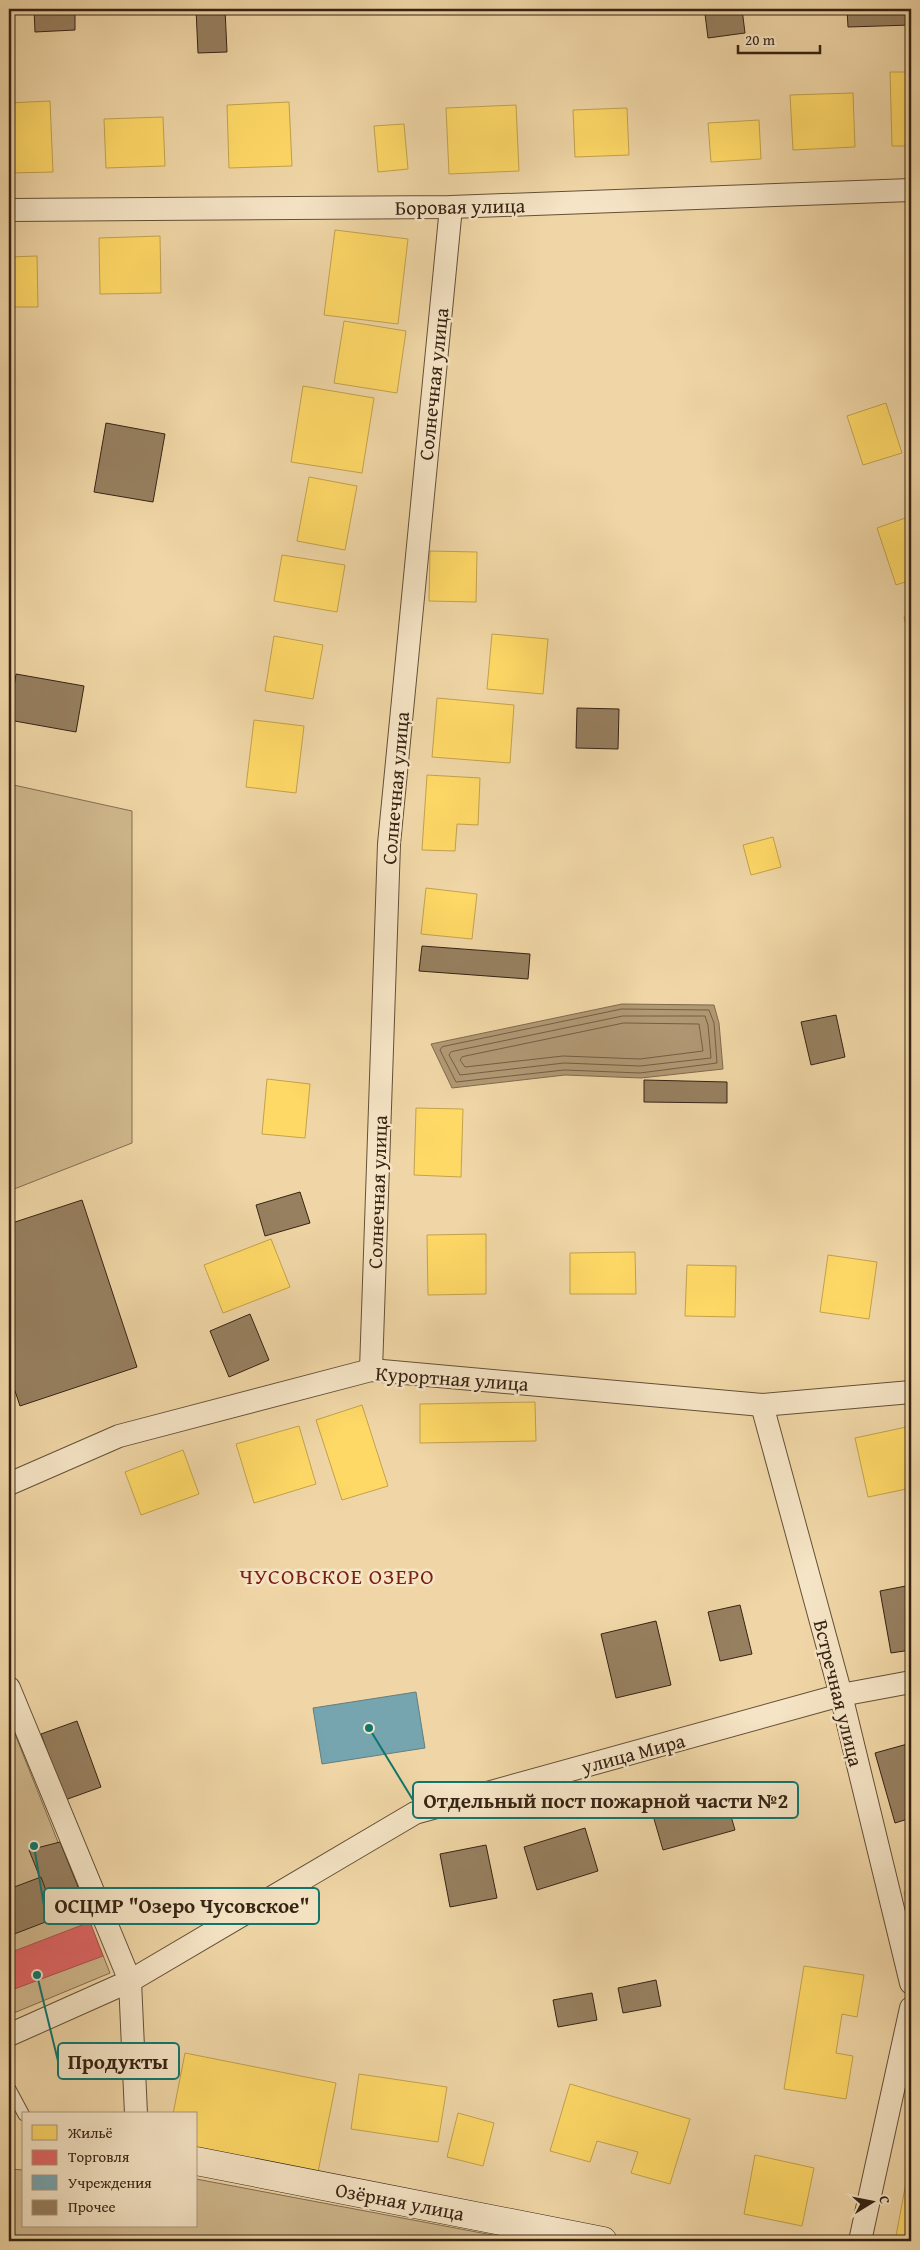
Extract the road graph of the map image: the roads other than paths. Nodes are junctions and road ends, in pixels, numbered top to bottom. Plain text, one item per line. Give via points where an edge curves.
1 (911, 190) edge
2 (451, 207) junction
3 (9, 210) edge
4 (371, 1370) junction
5 (911, 1392) edge
6 (762, 1405) junction
7 (9, 1484) edge
8 (911, 1682) edge
9 (9, 1688) edge
10 (841, 1695) junction
11 (130, 1981) junction
12 (911, 1983) edge
13 (911, 2008) edge
14 (9, 2035) edge
15 (9, 2087) edge
16 (22, 2112) edge
17 (136, 2112) edge
18 (198, 2161) edge
19 (603, 2241) edge
20 (860, 2241) edge

1 - 2 street, Боровая улица
2 - 3 street, Боровая улица
2 - 4 street, Солнечная улица via 389,844
4 - 6 street, Курортная улица
4 - 7 street, Курортная улица via 119,1436
5 - 6 street, Курортная улица
6 - 10 street, Встречная улица
8 - 10 street, улица Мира
9 - 11 street
10 - 11 street, улица Мира via 415,1813
10 - 12 street, Встречная улица
11 - 14 street, улица Мира
11 - 17 street
13 - 20 street
15 - 16 lane
18 - 19 street, Озёрная улица

